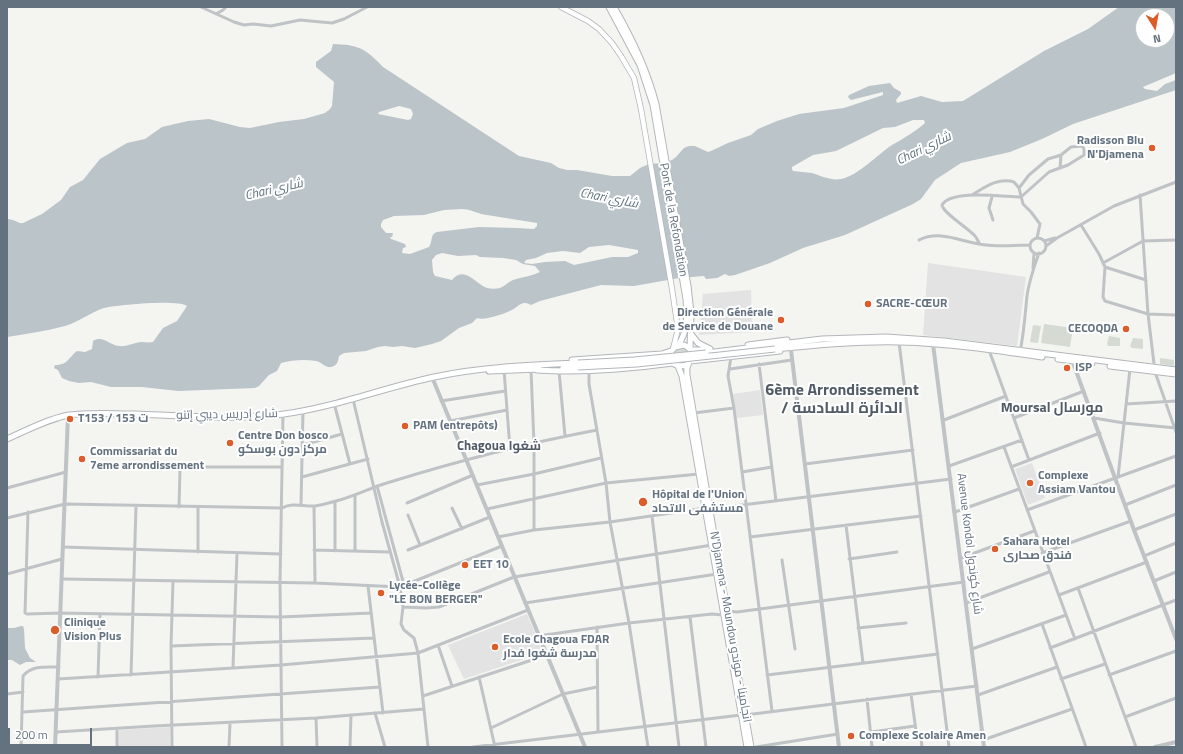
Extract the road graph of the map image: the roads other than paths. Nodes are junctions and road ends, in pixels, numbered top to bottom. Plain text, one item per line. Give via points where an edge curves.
1 (201, 7) edge
2 (226, 7) edge
3 (367, 7) edge
4 (561, 7) edge
5 (609, 7) edge
6 (614, 7) edge
7 (216, 14) junction
8 (663, 153) junction
9 (1061, 155) junction
10 (1060, 168) junction
11 (1176, 182) edge
12 (1018, 188) junction
13 (972, 195) junction
14 (1140, 195) junction
15 (992, 197) junction
16 (1021, 197) junction
17 (993, 220) dead end
18 (1081, 225) junction
19 (1039, 231) junction
20 (1037, 238) junction
21 (1057, 238) junction
22 (919, 240) dead end
23 (1043, 240) junction
24 (1176, 240) edge
25 (1143, 242) junction
26 (980, 244) junction
27 (1030, 245) junction
28 (1046, 246) junction
29 (1034, 253) junction
30 (1040, 253) junction
31 (1103, 262) junction
32 (1105, 267) junction
33 (1032, 272) junction
34 (1146, 280) junction
35 (686, 287) junction
36 (1148, 314) junction
37 (1176, 315) edge
38 (691, 334) junction
39 (822, 339) junction
40 (899, 342) junction
41 (933, 344) junction
42 (678, 345) junction
43 (818, 345) junction
44 (775, 347) junction
45 (711, 349) junction
46 (672, 350) junction
47 (690, 350) junction
48 (791, 350) junction
49 (990, 350) junction
50 (1020, 352) junction
51 (731, 357) junction
52 (1072, 359) junction
53 (792, 360) junction
54 (689, 363) junction
55 (759, 364) junction
56 (676, 365) junction
57 (535, 368) junction
58 (730, 368) junction
59 (1130, 369) junction
60 (478, 370) junction
61 (504, 370) junction
62 (589, 370) junction
63 (1154, 370) junction
64 (1176, 370) edge
65 (559, 371) junction
66 (1176, 374) edge
67 (432, 377) junction
68 (505, 391) junction
69 (1084, 391) junction
70 (1006, 396) junction
71 (353, 399) junction
72 (441, 401) junction
73 (1176, 401) edge
74 (1165, 402) junction
75 (334, 403) junction
76 (1126, 404) junction
77 (734, 408) junction
78 (304, 410) junction
79 (507, 410) junction
80 (694, 413) junction
81 (283, 414) junction
82 (68, 415) junction
83 (1014, 418) junction
84 (1094, 418) junction
85 (944, 420) junction
86 (450, 421) junction
87 (1124, 423) junction
88 (1176, 429) edge
89 (597, 430) junction
90 (342, 434) junction
91 (1100, 434) junction
92 (565, 436) junction
93 (7, 439) edge
94 (1022, 440) junction
95 (303, 444) junction
96 (534, 444) junction
97 (1004, 447) junction
98 (510, 450) junction
99 (913, 450) junction
100 (1176, 456) edge
101 (601, 458) junction
102 (368, 459) junction
103 (466, 460) junction
104 (1029, 460) junction
105 (350, 464) junction
106 (805, 464) junction
107 (949, 466) junction
108 (282, 467) junction
109 (772, 467) junction
110 (1011, 467) junction
111 (66, 472) junction
112 (742, 472) junction
113 (534, 474) junction
114 (699, 474) junction
115 (473, 475) junction
116 (302, 477) junction
117 (1117, 478) junction
118 (951, 479) junction
119 (606, 483) junction
120 (917, 483) junction
121 (477, 485) junction
122 (1176, 485) edge
123 (375, 486) junction
124 (7, 488) edge
125 (1019, 489) junction
126 (355, 495) junction
127 (809, 496) junction
128 (534, 499) junction
129 (776, 501) junction
130 (335, 502) junction
131 (407, 503) dead end
132 (64, 504) junction
133 (746, 504) junction
134 (301, 505) junction
135 (1125, 505) junction
136 (136, 506) junction
137 (314, 506) junction
138 (179, 507) junction
139 (198, 507) junction
140 (282, 508) junction
141 (452, 508) dead end
142 (707, 508) junction
143 (486, 510) junction
144 (1027, 510) junction
145 (28, 512) junction
146 (955, 512) junction
147 (1176, 514) edge
148 (408, 515) dead end
149 (652, 516) junction
150 (921, 516) junction
151 (490, 517) junction
152 (7, 518) edge
153 (1131, 520) junction
154 (386, 521) junction
155 (382, 522) junction
156 (610, 522) junction
157 (846, 525) junction
158 (462, 529) junction
159 (813, 529) junction
160 (534, 530) junction
161 (1134, 530) junction
162 (1034, 531) junction
163 (750, 537) junction
164 (498, 538) junction
165 (1176, 543) edge
166 (420, 545) junction
167 (712, 545) junction
168 (502, 546) junction
169 (63, 547) junction
170 (136, 549) junction
171 (314, 550) junction
172 (408, 550) dead end
173 (335, 551) junction
174 (354, 551) junction
175 (198, 552) junction
176 (390, 552) junction
177 (898, 552) dead end
178 (237, 553) junction
179 (1042, 553) junction
180 (281, 554) junction
181 (657, 554) junction
182 (1144, 556) junction
183 (960, 558) junction
184 (62, 559) junction
185 (849, 559) junction
186 (617, 560) junction
187 (782, 560) dead end
188 (1147, 562) junction
189 (27, 568) junction
190 (1049, 572) junction
191 (1176, 572) edge
192 (7, 574) edge
193 (717, 574) junction
194 (514, 576) junction
195 (62, 579) junction
196 (134, 581) junction
197 (173, 581) junction
198 (1154, 581) junction
199 (236, 582) junction
200 (964, 582) junction
201 (280, 583) junction
202 (315, 583) junction
203 (660, 584) junction
204 (404, 585) junction
205 (368, 586) junction
206 (930, 586) junction
207 (400, 587) junction
208 (622, 588) junction
209 (1078, 588) junction
210 (1059, 595) junction
211 (854, 596) junction
212 (821, 600) junction
213 (1176, 600) edge
214 (525, 603) junction
215 (966, 603) junction
216 (789, 604) junction
217 (1162, 605) junction
218 (403, 607) junction
219 (759, 608) junction
220 (528, 610) junction
221 (737, 612) junction
222 (61, 613) junction
223 (371, 613) junction
224 (725, 613) junction
225 (100, 614) junction
226 (133, 614) junction
227 (712, 614) junction
228 (1066, 615) junction
229 (172, 616) junction
230 (235, 616) junction
231 (280, 617) junction
232 (690, 617) junction
233 (664, 620) junction
234 (629, 623) junction
235 (906, 623) dead end
236 (1042, 624) junction
237 (597, 627) junction
238 (858, 628) junction
239 (1174, 630) edge
240 (1094, 632) junction
241 (538, 636) junction
242 (374, 638) junction
243 (1074, 639) junction
244 (1176, 639) edge
245 (280, 642) junction
246 (233, 643) junction
247 (438, 645) junction
248 (171, 646) junction
249 (1050, 648) junction
250 (795, 649) dead end
251 (972, 649) junction
252 (1176, 651) edge
253 (418, 654) junction
254 (938, 654) junction
255 (547, 655) junction
256 (377, 658) junction
257 (863, 663) junction
258 (1105, 664) junction
259 (281, 665) junction
260 (59, 667) junction
261 (233, 667) junction
262 (830, 667) junction
263 (1056, 667) junction
264 (171, 672) junction
265 (131, 675) junction
266 (767, 675) junction
267 (1109, 675) junction
268 (98, 677) junction
269 (479, 677) junction
270 (58, 679) junction
271 (1061, 679) junction
272 (452, 686) junction
273 (977, 686) junction
274 (380, 687) junction
275 (597, 687) junction
276 (942, 690) junction
277 (23, 692) junction
278 (281, 693) junction
279 (7, 694) edge
280 (563, 694) junction
281 (911, 694) junction
282 (978, 695) junction
283 (423, 696) junction
284 (1176, 698) edge
285 (866, 699) junction
286 (172, 701) junction
287 (834, 703) junction
288 (57, 709) junction
289 (424, 709) junction
290 (1072, 709) junction
291 (772, 711) junction
292 (22, 712) junction
293 (374, 713) junction
294 (383, 713) junction
295 (743, 715) junction
296 (351, 716) junction
297 (1124, 717) junction
298 (316, 718) junction
299 (282, 720) junction
300 (703, 721) junction
301 (230, 722) junction
302 (677, 724) junction
303 (172, 725) junction
304 (645, 726) junction
305 (915, 726) junction
306 (491, 728) junction
307 (117, 729) junction
308 (56, 732) junction
309 (598, 732) junction
310 (871, 732) junction
311 (838, 734) junction
312 (580, 735) junction
313 (983, 740) junction
314 (785, 742) junction
315 (1176, 743) edge
316 (494, 746) edge
317 (21, 747) edge
318 (55, 747) edge
319 (117, 747) edge
320 (172, 747) edge
321 (229, 747) edge
322 (282, 747) edge
323 (317, 747) edge
324 (350, 747) edge
325 (385, 747) edge
326 (428, 747) edge
327 (474, 747) edge
328 (585, 747) edge
329 (648, 747) edge
330 (679, 747) edge
331 (706, 747) edge
332 (747, 747) edge
333 (752, 747) edge
334 (756, 747) edge
335 (786, 747) edge
336 (839, 747) edge
337 (872, 747) edge
338 (922, 747) edge
339 (949, 747) edge
340 (984, 747) edge
341 (1086, 747) edge
342 (1136, 747) edge
343 (1155, 747) edge
344 (1165, 747) edge

1 - 7 street
2 - 7 street
3 - 7 street via 332,23 300,20 271,26 244,25
4 - 46 main road via 599,29 622,56 636,86 678,329
5 - 8 main road via 645,78
6 - 8 main road via 638,50 648,76 656,104
8 - 35 main road, Pont de la Refondation
9 - 10 street
9 - 10 street via 1076,146 1082,146 1085,153 1076,161
9 - 12 street via 1044,163
10 - 16 street via 1045,175
11 - 14 street
12 - 13 street via 1014,182 1001,181 990,184
12 - 16 street
13 - 15 street
13 - 26 street via 948,200 943,203 942,208 975,236
14 - 18 street
14 - 25 street
15 - 16 street
15 - 17 street via 989,208
16 - 19 street via 1023,204 1040,224
18 - 21 street
18 - 31 street
19 - 20 street
19 - 23 street
20 - 23 street
20 - 27 street via 1032,240
21 - 23 street
21 - 28 street
22 - 26 street via 929,236 948,236
23 - 28 street
24 - 25 street
25 - 31 street
25 - 34 street
26 - 27 street
27 - 29 street
28 - 30 street
29 - 30 street
29 - 33 street
30 - 33 street
31 - 32 street
32 - 34 street
32 - 36 street via 1105,301
33 - 50 street
34 - 36 street
35 - 38 main road via 691,313
35 - 42 main road via 686,322 684,334
36 - 37 street
36 - 63 street
38 - 45 main road via 698,343
38 - 47 main road
39 - 44 main road
39 - 45 main road via 775,341
39 - 50 main road via 914,338
40 - 41 main road
40 - 43 main road
40 - 99 street
41 - 49 main road
41 - 85 street, Avenue Kondol شارع كوندول
42 - 46 main road
42 - 47 main road via 684,345
43 - 44 main road
43 - 48 main road
44 - 57 main road, شارع إدريس ديبي إتنو, bridge
45 - 47 main road
46 - 56 main road via 670,358
46 - 57 main road via 662,354 548,362
47 - 54 main road via 692,356
48 - 51 main road
48 - 53 street
49 - 50 main road
49 - 70 street
50 - 52 main road
51 - 54 main road
51 - 58 street
52 - 59 main road
52 - 63 main road
52 - 69 street
53 - 55 street
53 - 106 street
54 - 56 main road
54 - 80 main road, N'Djamena - Moundou انجامينا - موندو via 687,375
55 - 58 street
55 - 109 street
56 - 62 main road
56 - 114 main road, N'Djamena - Moundou انجامينا - موندو via 682,376
57 - 60 main road, شارع إدريس ديبي إتنو via 494,367
57 - 61 main road, شارع إدريس ديبي إتنو
57 - 65 main road
57 - 96 street
58 - 77 street via 728,376
59 - 63 main road
59 - 76 street
60 - 61 main road, شارع إدريس ديبي إتنو
60 - 67 main road, شارع إدريس ديبي إتنو
61 - 68 street
62 - 65 main road
62 - 89 street
63 - 64 main road
63 - 66 main road
63 - 74 street
65 - 92 street
67 - 71 main road, شارع إدريس ديبي إتنو
67 - 72 street
68 - 72 street
68 - 79 street
69 - 83 street
69 - 84 street
70 - 83 street
70 - 85 street
71 - 75 main road, شارع إدريس ديبي إتنو
71 - 102 street
72 - 86 street
73 - 74 street
74 - 76 street
74 - 88 street
75 - 78 main road, شارع إدريس ديبي إتنو
75 - 90 street
76 - 87 street
77 - 80 street
77 - 112 street
78 - 81 main road, شارع إدريس ديبي إتنو
78 - 95 street
79 - 86 street
79 - 98 street
80 - 142 main road, N'Djamena - Moundou انجامينا - موندو
81 - 82 main road, شارع إدريس ديبي إتنو via 246,417 100,413
81 - 108 street
82 - 93 main road, شارع إدريس ديبي إتنو
82 - 111 street
83 - 94 street
84 - 87 street
84 - 91 street
85 - 107 street, Avenue Kondol شارع كوندول
86 - 103 street
87 - 88 street
87 - 117 street
89 - 92 street
89 - 101 street
90 - 95 street
90 - 105 street
91 - 104 street
91 - 117 street
92 - 96 street
94 - 97 street
94 - 104 street
95 - 116 street
96 - 98 street
96 - 113 street
97 - 107 street
97 - 110 street
98 - 103 street
99 - 106 street
99 - 120 street
100 - 117 street
101 - 113 street
101 - 119 street
102 - 105 street
102 - 123 street
103 - 115 street
103 - 123 street
104 - 110 street
105 - 116 street
106 - 127 street
107 - 118 street, Avenue Kondol شارع كوندول
108 - 138 street via 182,467
108 - 140 street
109 - 112 street
109 - 129 street
110 - 125 street
111 - 124 street
111 - 132 street
112 - 133 street
113 - 121 street
113 - 128 street
114 - 119 street
114 - 142 main road, N'Djamena - Moundou انجامينا - موندو
115 - 121 street
115 - 131 street
116 - 134 street
117 - 135 street
117 - 144 street
118 - 120 street
118 - 146 street, Avenue Kondol شارع كوندول
119 - 128 street
119 - 156 street
120 - 127 street
120 - 150 street
121 - 143 street
122 - 135 street
123 - 126 street
123 - 154 street
123 - 155 street
125 - 144 street
125 - 146 street
126 - 130 street
126 - 174 street
127 - 129 street
127 - 159 street
128 - 143 street
128 - 160 street
129 - 133 street
130 - 137 street
130 - 173 street
132 - 136 street
132 - 145 street
132 - 169 street
133 - 142 street
133 - 163 street
134 - 137 street
134 - 140 street via 288,505
135 - 153 street
136 - 138 street
136 - 170 street
137 - 171 street
138 - 139 street
139 - 140 street
139 - 175 street
140 - 180 street
141 - 158 street
142 - 149 street
142 - 167 main road, N'Djamena - Moundou انجامينا - موندو
142 - 224 main road, N'Djamena - Moundou انجامينا - موندو
143 - 151 street
144 - 162 street
145 - 152 street
145 - 189 street
146 - 183 street, Avenue Kondol شارع كوندول
147 - 161 street
148 - 166 street
149 - 156 street
149 - 181 street
150 - 157 street
150 - 206 street
151 - 158 street
151 - 164 street
153 - 161 street
153 - 179 street
154 - 155 street
154 - 204 street
155 - 176 street
156 - 160 street
156 - 186 street
157 - 159 street
157 - 185 street
158 - 166 street
159 - 163 street
159 - 212 street
160 - 164 street
161 - 182 street
162 - 179 street
162 - 183 street
163 - 219 street
164 - 168 street
165 - 182 street
166 - 172 street
167 - 181 street
167 - 193 main road, N'Djamena - Moundou انجامينا - موندو
168 - 194 street
168 - 204 street
169 - 170 street
169 - 184 street
170 - 175 street
170 - 196 street
171 - 173 street
171 - 202 street
173 - 174 street
174 - 176 street
175 - 178 street
176 - 207 street
177 - 185 street
178 - 180 street
178 - 199 street
179 - 190 street
180 - 201 street
181 - 186 street
181 - 203 street
182 - 188 street
183 - 200 street, Avenue Kondol شارع كوندول
184 - 189 street
184 - 195 street
185 - 211 street
186 - 194 street
186 - 208 street
187 - 216 street
188 - 198 street
188 - 209 street
189 - 192 street
189 - 222 street via 25,613
190 - 210 street
190 - 215 street
191 - 198 street
193 - 203 street
193 - 224 main road, N'Djamena - Moundou انجامينا - موندو
194 - 214 street
194 - 218 street via 439,607
195 - 196 street
195 - 222 street
196 - 197 street
196 - 226 street
197 - 199 street
197 - 229 street
198 - 217 street
199 - 201 street
199 - 230 street
200 - 206 street
200 - 215 street, Avenue Kondol شارع كوندول
201 - 202 street
201 - 231 street
202 - 205 street
203 - 208 street
203 - 233 street
204 - 207 street
205 - 207 street
205 - 223 street
206 - 211 street
206 - 254 street
207 - 218 street
208 - 214 street
208 - 234 street
209 - 210 street
209 - 240 street
210 - 228 street
211 - 212 street
211 - 238 street
212 - 216 street
212 - 262 street
213 - 217 street
214 - 220 street
215 - 251 street, Avenue Kondol شارع كوندول
216 - 219 street
216 - 250 street
217 - 239 street
217 - 240 street
218 - 253 street via 402,627 414,638
219 - 221 street
219 - 266 street
220 - 241 street
220 - 247 street
221 - 224 street
221 - 224 street
222 - 225 street
222 - 260 street
223 - 231 street
223 - 242 street
224 - 227 street
224 - 227 street
224 - 295 main road, N'Djamena - Moundou انجامينا - موندو
225 - 226 street
225 - 268 street
226 - 229 street
226 - 265 street
227 - 232 street
228 - 236 street
228 - 243 street
229 - 230 street
229 - 248 street
230 - 231 street
230 - 246 street
231 - 245 street
232 - 233 street
232 - 300 street
233 - 234 street
233 - 302 street
234 - 237 street
234 - 304 street
235 - 238 street
236 - 249 street
236 - 251 street
237 - 241 street
237 - 275 street
238 - 257 street
239 - 244 street
240 - 243 street
240 - 258 street
241 - 255 street
242 - 245 street
242 - 256 street
243 - 249 street
245 - 246 street
245 - 259 street
246 - 248 street
246 - 261 street
247 - 253 street
247 - 272 street
248 - 264 street
249 - 263 street
251 - 273 street, Avenue Kondol شارع كوندول
252 - 267 street
253 - 256 street
253 - 283 street
254 - 257 street
254 - 276 street
255 - 269 street
255 - 280 street
256 - 259 street
256 - 274 street
257 - 262 street
258 - 267 street
258 - 271 street
259 - 261 street
259 - 278 street
260 - 270 street
260 - 277 street via 28,671 22,679
261 - 264 street
262 - 266 street
262 - 287 street
263 - 271 street
263 - 282 street
264 - 265 street
264 - 286 street
265 - 268 street
266 - 291 street
267 - 297 street
268 - 270 street
269 - 272 street
269 - 306 street
270 - 288 street
271 - 290 street
272 - 283 street
273 - 276 street
273 - 282 street, Avenue Kondol شارع كوندول
274 - 278 street
274 - 294 street
275 - 280 street
275 - 309 street
276 - 281 street
276 - 339 street
277 - 279 street
277 - 292 street
278 - 286 street
278 - 299 street
280 - 306 street
280 - 312 street
281 - 285 street
281 - 305 street
282 - 313 street, Avenue Kondol شارع كوندول
283 - 289 street
284 - 297 street
285 - 287 street
285 - 310 street
286 - 288 street
286 - 303 street
287 - 291 street
287 - 311 street
288 - 292 street
288 - 308 street
289 - 294 street
289 - 326 street
290 - 313 street
290 - 341 street
291 - 295 street
292 - 317 street
293 - 294 street
293 - 296 street
293 - 325 street
295 - 300 street
295 - 332 main road, N'Djamena - Moundou انجامينا - موندو
295 - 333 main road, N'Djamena - Moundou انجامينا - موندو
296 - 298 street
296 - 324 street
297 - 342 street
298 - 299 street
298 - 323 street
299 - 301 street
299 - 322 street
300 - 302 street
300 - 331 street
301 - 303 street
301 - 321 street
302 - 304 street
302 - 330 street
303 - 307 street
303 - 320 street
304 - 309 street
304 - 329 street
305 - 310 street
305 - 338 street
306 - 316 street
307 - 308 street
307 - 319 street
308 - 318 street
309 - 312 street
310 - 337 street
311 - 314 street
311 - 336 street
312 - 316 street
312 - 328 street
313 - 340 street, Avenue Kondol شارع كوندول
314 - 334 street
314 - 335 street
315 - 343 street
315 - 344 street
316 - 327 street

